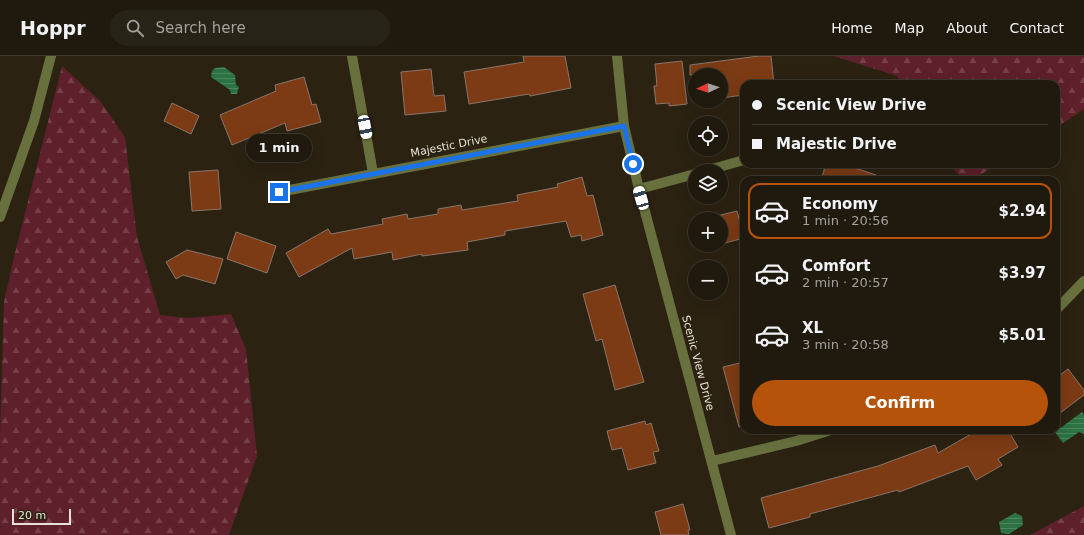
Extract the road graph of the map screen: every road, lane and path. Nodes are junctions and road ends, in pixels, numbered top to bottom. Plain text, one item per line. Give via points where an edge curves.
1 (51, 56) edge
2 (352, 56) edge
3 (617, 56) edge
4 (624, 126) junction
5 (740, 161) edge
6 (728, 165) edge
7 (373, 173) junction
8 (688, 176) edge
9 (639, 189) junction
10 (279, 192) dead end
11 (0, 217) edge
12 (1084, 281) edge
13 (1060, 306) edge
14 (818, 434) edge
15 (712, 461) junction
16 (731, 535) edge

1 - 11 street via 34,121
2 - 7 street
3 - 4 street, Scenic View Drive
4 - 7 street, Majestic Drive
4 - 9 street, Scenic View Drive
5 - 6 street
7 - 10 street, Majestic Drive
8 - 9 street
9 - 15 street, Scenic View Drive
12 - 13 street
14 - 15 street
15 - 16 street, Scenic View Drive

